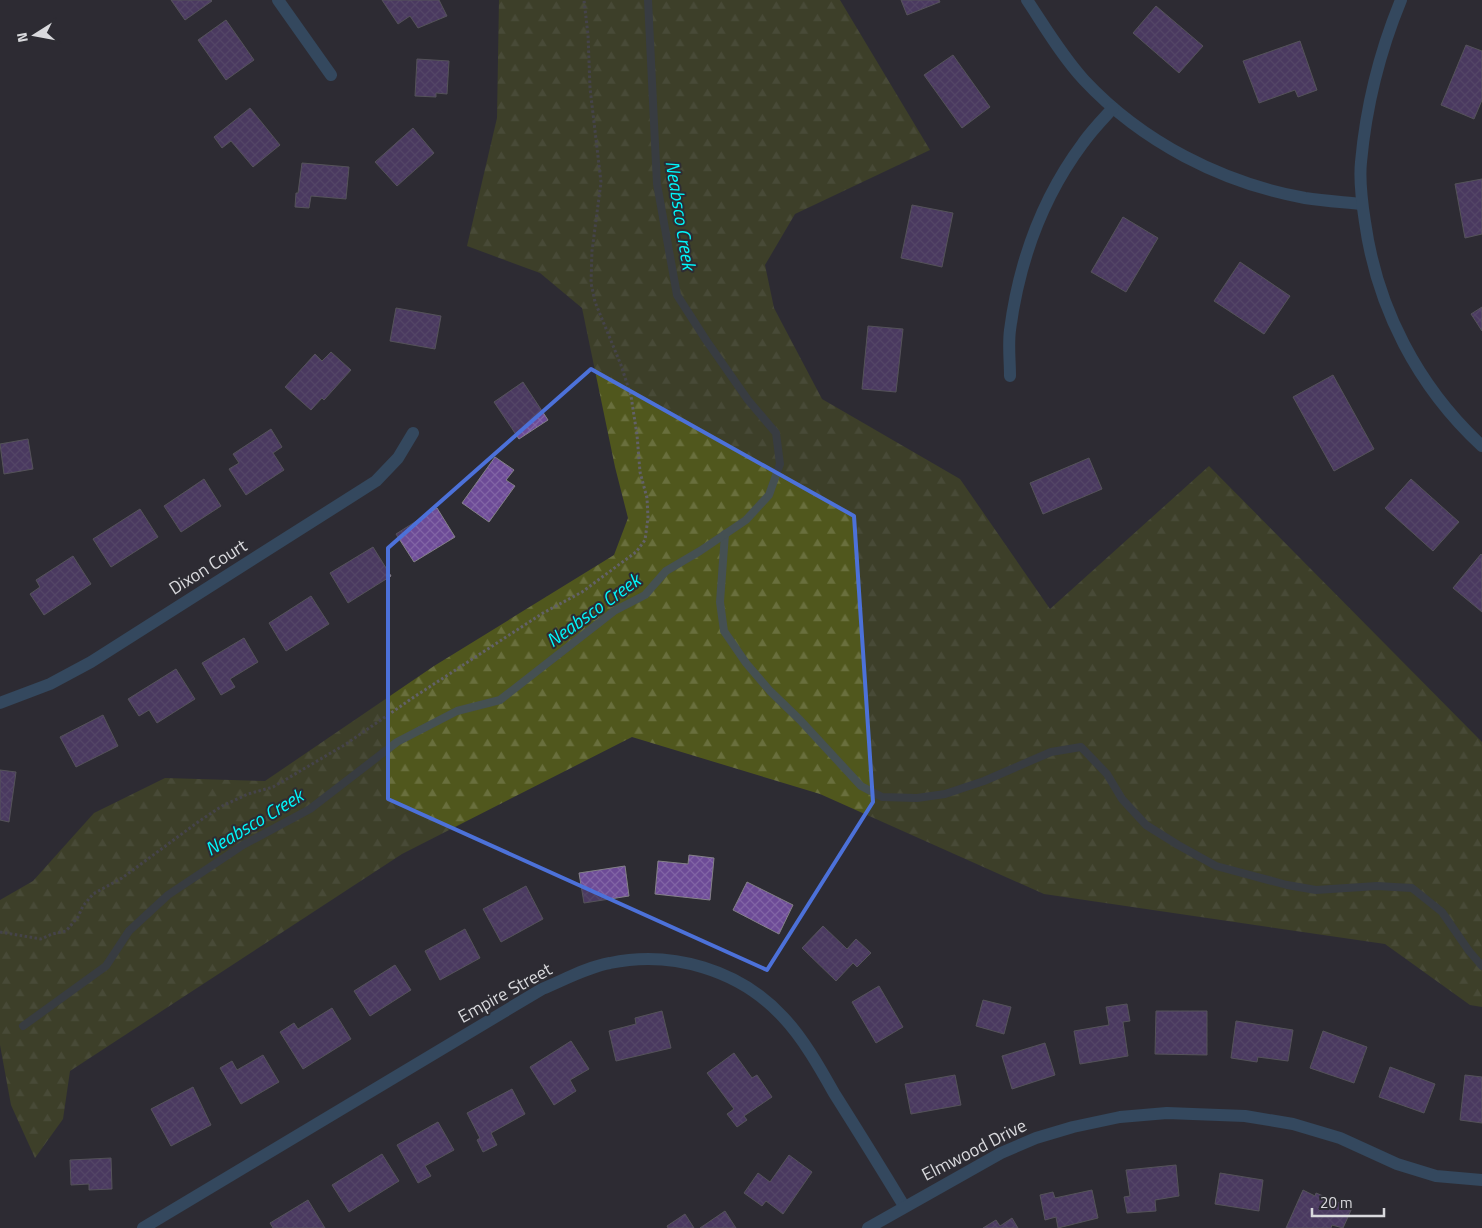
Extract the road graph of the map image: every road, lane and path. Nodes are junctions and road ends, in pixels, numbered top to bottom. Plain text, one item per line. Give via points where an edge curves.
1 (278, 0) edge
2 (584, 0) edge
3 (1027, 0) edge
4 (1401, 0) edge
5 (331, 75) dead end
6 (1113, 108) junction
7 (1362, 204) junction
8 (1010, 376) dead end
9 (413, 433) dead end
10 (1482, 446) edge
11 (0, 703) edge
12 (0, 932) edge
13 (1482, 1180) edge
14 (904, 1206) junction
15 (143, 1228) edge
16 (868, 1228) edge

1 - 5 street
2 - 12 path via 601,182 591,283 595,302 631,396 640,472 647,498 646,540 636,552 582,592 414,697 346,744 273,787 222,806 198,822 122,878 93,894 66,931 41,939
3 - 6 street via 1056,46
4 - 7 street via 1382,55 1368,114 1361,163
6 - 7 street via 1181,155 1224,175 1306,198
6 - 8 street via 1083,142 1054,187 1038,220 1023,262 1010,332
7 - 10 street via 1368,245 1380,289 1397,332 1440,402
9 - 11 street, Dixon Court via 398,458 376,481 91,662 50,684
13 - 14 street, Elmwood Drive via 1436,1176 1397,1164 1340,1138 1293,1124 1245,1116 1167,1113 1120,1117 1073,1126 1036,1138 1001,1153
14 - 15 street, Empire Street via 813,1057 784,1017 725,975 693,964 634,959 608,963 542,989
14 - 16 street, Elmwood Drive

